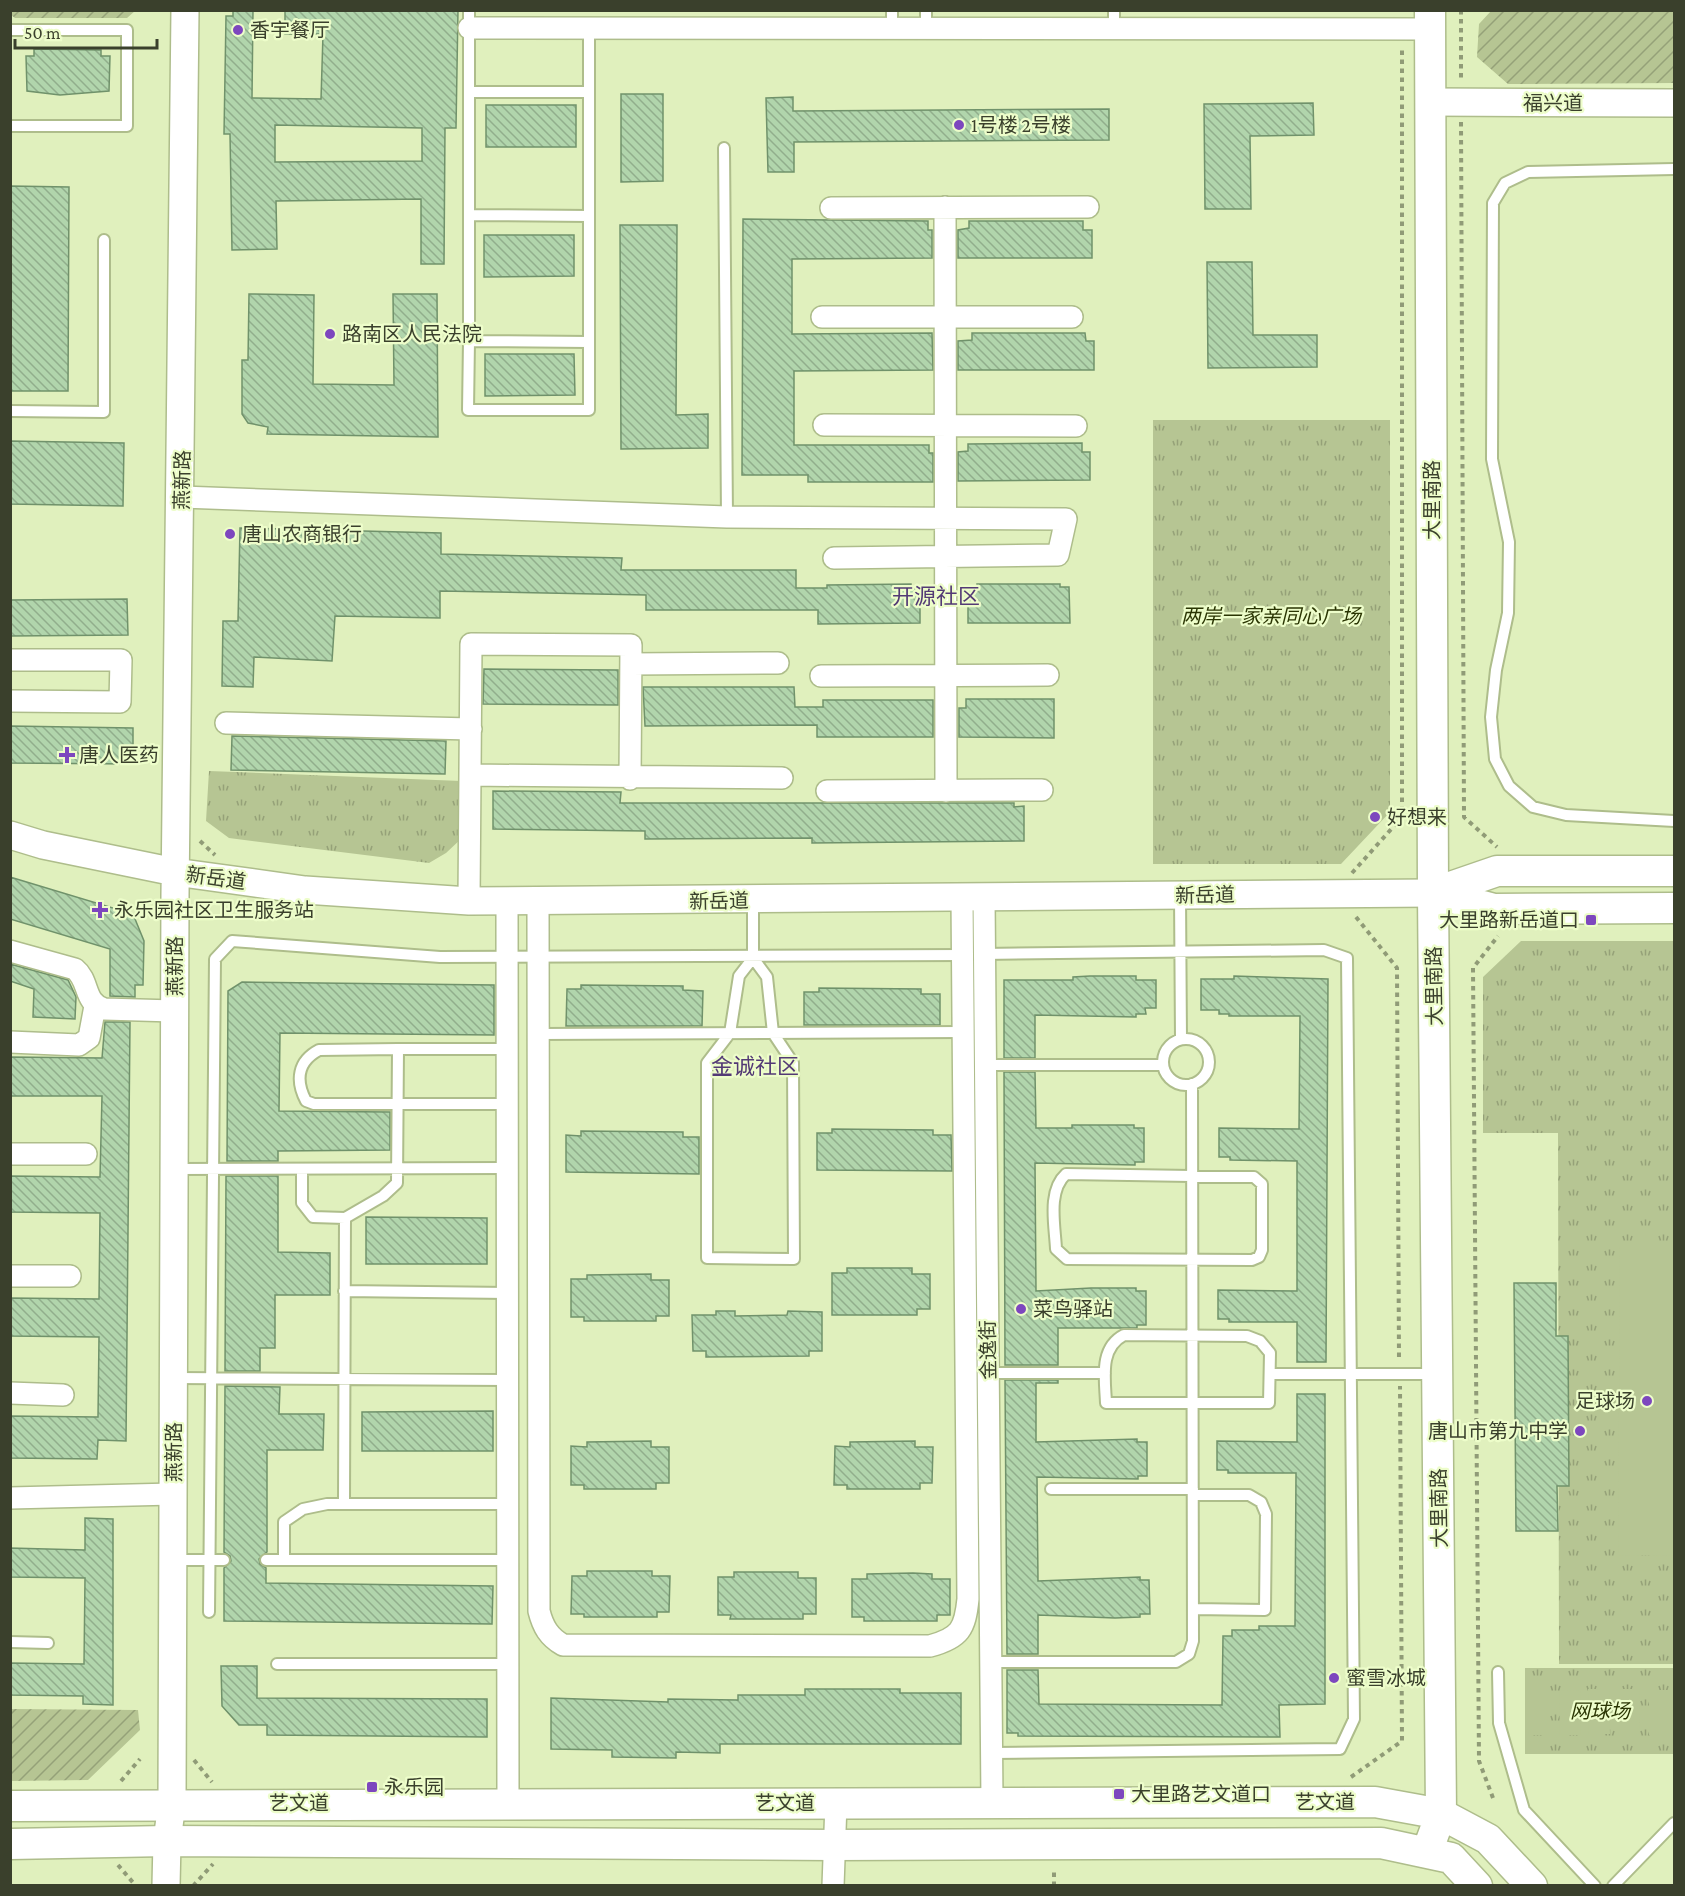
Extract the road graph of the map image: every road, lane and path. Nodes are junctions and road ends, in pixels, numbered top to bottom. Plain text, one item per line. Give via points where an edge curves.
1 (185, 10) edge
2 (1461, 10) edge
3 (469, 19) edge
4 (892, 20) edge
5 (926, 20) edge
6 (1114, 20) edge
7 (1421, 22) edge
8 (589, 29) junction
9 (10, 30) edge
10 (469, 92) junction
11 (589, 92) junction
12 (1431, 102) junction
13 (1461, 102) junction
14 (1674, 103) edge
15 (10, 126) edge
16 (724, 148) dead end
17 (1674, 169) edge
18 (945, 207) junction
19 (1088, 207) dead end
20 (831, 208) dead end
21 (469, 215) junction
22 (589, 216) junction
23 (104, 240) dead end
24 (945, 316) junction
25 (822, 317) dead end
26 (1072, 317) dead end
27 (469, 341) junction
28 (589, 342) junction
29 (10, 411) edge
30 (824, 425) dead end
31 (944, 425) junction
32 (1076, 426) dead end
33 (182, 497) junction
34 (727, 517) junction
35 (944, 520) junction
36 (944, 557) junction
37 (834, 558) dead end
38 (10, 660) edge
39 (778, 663) dead end
40 (631, 664) junction
41 (945, 675) junction
42 (1048, 675) dead end
43 (821, 676) dead end
44 (10, 701) edge
45 (226, 723) dead end
46 (471, 729) junction
47 (470, 775) junction
48 (782, 778) dead end
49 (630, 779) junction
50 (946, 790) junction
51 (1042, 790) dead end
52 (827, 791) dead end
53 (1402, 817) dead end
54 (1674, 821) edge
55 (10, 835) edge
56 (200, 841) dead end
57 (1501, 850) dead end
58 (214, 855) dead end
59 (1674, 871) edge
60 (175, 872) junction
61 (1433, 893) junction
62 (1180, 896) junction
63 (973, 898) junction
64 (753, 900) junction
65 (469, 901) junction
66 (507, 902) junction
67 (538, 902) junction
68 (1674, 908) edge
69 (1352, 911) dead end
70 (1498, 936) dead end
71 (10, 951) edge
72 (1180, 952) junction
73 (985, 954) junction
74 (962, 955) junction
75 (538, 956) junction
76 (507, 957) junction
77 (753, 958) junction
78 (95, 1006) junction
79 (174, 1011) junction
80 (963, 1032) junction
81 (730, 1033) junction
82 (773, 1033) junction
83 (538, 1034) junction
84 (1181, 1039) junction
85 (10, 1042) edge
86 (398, 1049) junction
87 (508, 1049) junction
88 (986, 1065) junction
89 (1163, 1065) junction
90 (1192, 1084) junction
91 (398, 1104) junction
92 (508, 1104) junction
93 (10, 1154) edge
94 (86, 1154) dead end
95 (507, 1168) junction
96 (174, 1169) junction
97 (213, 1169) junction
98 (302, 1169) junction
99 (398, 1169) junction
100 (1192, 1174) junction
101 (345, 1218) junction
102 (1192, 1260) junction
103 (10, 1276) edge
104 (70, 1276) dead end
105 (344, 1291) junction
106 (508, 1293) junction
107 (1192, 1335) junction
108 (988, 1373) junction
109 (1105, 1373) junction
110 (1270, 1374) junction
111 (1351, 1374) junction
112 (1400, 1374) junction
113 (1438, 1374) junction
114 (174, 1378) junction
115 (211, 1379) junction
116 (344, 1379) junction
117 (508, 1380) junction
118 (10, 1394) edge
119 (63, 1395) dead end
120 (1193, 1403) junction
121 (1051, 1489) dead end
122 (1193, 1492) junction
123 (173, 1494) junction
124 (10, 1498) edge
125 (344, 1503) junction
126 (508, 1504) junction
127 (173, 1560) junction
128 (209, 1560) junction
129 (224, 1560) dead end
130 (266, 1560) dead end
131 (284, 1560) junction
132 (508, 1560) junction
133 (1193, 1609) junction
134 (208, 1612) dead end
135 (10, 1642) edge
136 (48, 1643) dead end
137 (991, 1662) junction
138 (277, 1664) dead end
139 (508, 1664) junction
140 (1498, 1672) dead end
141 (1402, 1742) dead end
142 (992, 1753) junction
143 (1493, 1798) dead end
144 (992, 1802) junction
145 (172, 1803) junction
146 (508, 1803) junction
147 (836, 1803) junction
148 (10, 1806) edge
149 (1442, 1814) junction
150 (1674, 1823) edge
151 (167, 1841) junction
152 (10, 1844) edge
153 (833, 1845) junction
154 (1427, 1852) junction
155 (166, 1886) edge
156 (833, 1886) edge
157 (1477, 1886) edge
158 (1532, 1886) edge
159 (1595, 1886) edge
160 (1613, 1886) edge

1 - 33 street, 燕新路
2 - 13 path
3 - 8 street
3 - 10 lane
4 - 5 street
4 - 8 street
5 - 6 street
6 - 7 street
7 - 12 main road, 大里南路
7 - 53 path
8 - 11 lane
9 - 15 lane via 127,30 127,126
10 - 11 lane
10 - 21 lane
11 - 22 lane
12 - 13 street, 福兴道
12 - 61 main road, 大里南路
13 - 14 street, 福兴道
13 - 57 path via 1464,817
16 - 34 lane
17 - 54 lane via 1528,172 1504,183 1494,203 1492,459 1509,542 1508,614 1491,717 1496,759 1509,786 1533,807 1566,815
18 - 19 street
18 - 20 street
18 - 24 street
21 - 22 lane
21 - 27 lane
22 - 28 lane
23 - 29 lane via 104,412
24 - 25 street
24 - 26 street
24 - 31 street
27 - 28 lane
27 - 28 lane via 468,410 589,410
30 - 31 street
31 - 32 street
31 - 35 street
33 - 34 street
33 - 60 street, 燕新路
34 - 35 street
35 - 36 street
35 - 36 street via 1066,519 1058,555
36 - 37 street
36 - 41 street
38 - 44 street via 121,660 120,702
39 - 40 street
40 - 46 street via 631,645 471,644
40 - 49 street
41 - 42 street
41 - 43 street
41 - 50 street
45 - 46 street
46 - 47 street
47 - 49 street
47 - 65 street
48 - 49 street
50 - 51 street
50 - 52 street
55 - 60 street, 新岳道
56 - 58 path
59 - 61 main road, 新岳道 via 1497,871
60 - 65 street, 新岳道 via 305,890
60 - 79 street, 燕新路
61 - 62 street, 新岳道
61 - 68 main road, 新岳道 via 1494,909
61 - 113 main road, 大里南路
62 - 63 street, 新岳道
62 - 72 lane
63 - 64 street, 新岳道
63 - 73 street, 金逸街
63 - 74 street
64 - 67 street, 新岳道
64 - 77 lane
65 - 66 street, 新岳道
66 - 67 street, 新岳道
66 - 76 street
67 - 75 street
69 - 112 path via 1397,968
70 - 143 path via 1473,968 1479,1761
71 - 78 street via 75,969
72 - 73 lane
72 - 84 lane
72 - 111 lane via 1324,950 1347,958
73 - 74 lane
73 - 88 street, 金逸街
74 - 77 lane
74 - 80 street
75 - 76 lane
75 - 77 lane
75 - 83 street
76 - 87 street
76 - 97 lane via 440,957 232,941 215,959
77 - 81 lane via 739,976
77 - 82 lane via 767,977
78 - 79 street
78 - 85 street via 89,1038 79,1045
79 - 96 street, 燕新路
80 - 82 lane
80 - 83 street via 968,1599 965,1624 950,1641 930,1646 563,1645 552,1639 542,1625
81 - 82 lane
81 - 82 lane via 707,1063 707,1258 794,1259 792,1063
81 - 83 lane
84 - 89 lane via 1169,1046
84 - 90 lane via 1196,1041 1207,1053 1208,1068
86 - 87 lane
86 - 91 lane
86 - 91 lane via 319,1050 301,1064 301,1092 306,1101
87 - 92 street
88 - 89 lane
88 - 108 street, 金逸街
89 - 90 lane via 1176,1083
90 - 100 lane
91 - 92 lane
91 - 99 lane
92 - 95 street
93 - 94 street
95 - 99 lane
95 - 106 street
96 - 97 lane
96 - 114 street, 燕新路
97 - 98 lane
97 - 115 lane
98 - 99 lane
98 - 101 lane via 302,1203 313,1216
99 - 101 lane via 397,1183
100 - 102 lane
100 - 102 lane via 1244,1175 1262,1184 1259,1257
100 - 102 lane via 1066,1174 1058,1181 1055,1202 1056,1249 1067,1259
101 - 105 lane
102 - 107 lane
103 - 104 street
105 - 106 lane
105 - 116 lane
106 - 117 street
107 - 109 lane via 1124,1335 1107,1352
107 - 110 lane via 1247,1336 1260,1341 1270,1353
107 - 120 lane
108 - 109 lane
108 - 137 street, 金逸街
109 - 120 lane via 1106,1403
110 - 111 lane
110 - 120 lane via 1269,1403
111 - 112 lane
111 - 142 lane via 1354,1719 1340,1749
112 - 113 lane
112 - 141 path
113 - 149 main road, 大里南路
114 - 115 lane
114 - 123 street, 燕新路
115 - 116 lane
115 - 128 lane
116 - 117 lane
116 - 125 lane
117 - 126 street
118 - 119 street
120 - 122 lane
121 - 122 lane
122 - 133 lane
122 - 133 lane via 1249,1495 1261,1502 1266,1514 1264,1610
123 - 124 street
123 - 127 street, 燕新路
125 - 126 lane
125 - 131 lane via 303,1509 284,1522
126 - 132 street
127 - 128 lane
127 - 145 street, 燕新路
128 - 129 lane
128 - 134 lane
130 - 131 lane
131 - 132 lane
132 - 139 street
133 - 137 lane via 1189,1654 1176,1662
135 - 136 lane
137 - 142 street, 金逸街
138 - 139 lane
139 - 146 street
140 - 159 lane via 1499,1723 1524,1810
142 - 144 street, 金逸街
144 - 147 main road, 艺文道
144 - 149 main road, 艺文道 via 1375,1802
145 - 146 main road, 艺文道
145 - 148 main road, 艺文道
145 - 151 street, 燕新路
146 - 147 main road, 艺文道
147 - 153 street
149 - 154 main road, 大里南路
149 - 158 main road, 艺文道 via 1488,1839
150 - 160 lane
151 - 152 main road, 艺文道
151 - 153 main road, 艺文道
151 - 155 street, 燕新路
153 - 154 main road, 艺文道 via 1381,1843
153 - 156 street
154 - 157 main road, 艺文道 via 1451,1858

